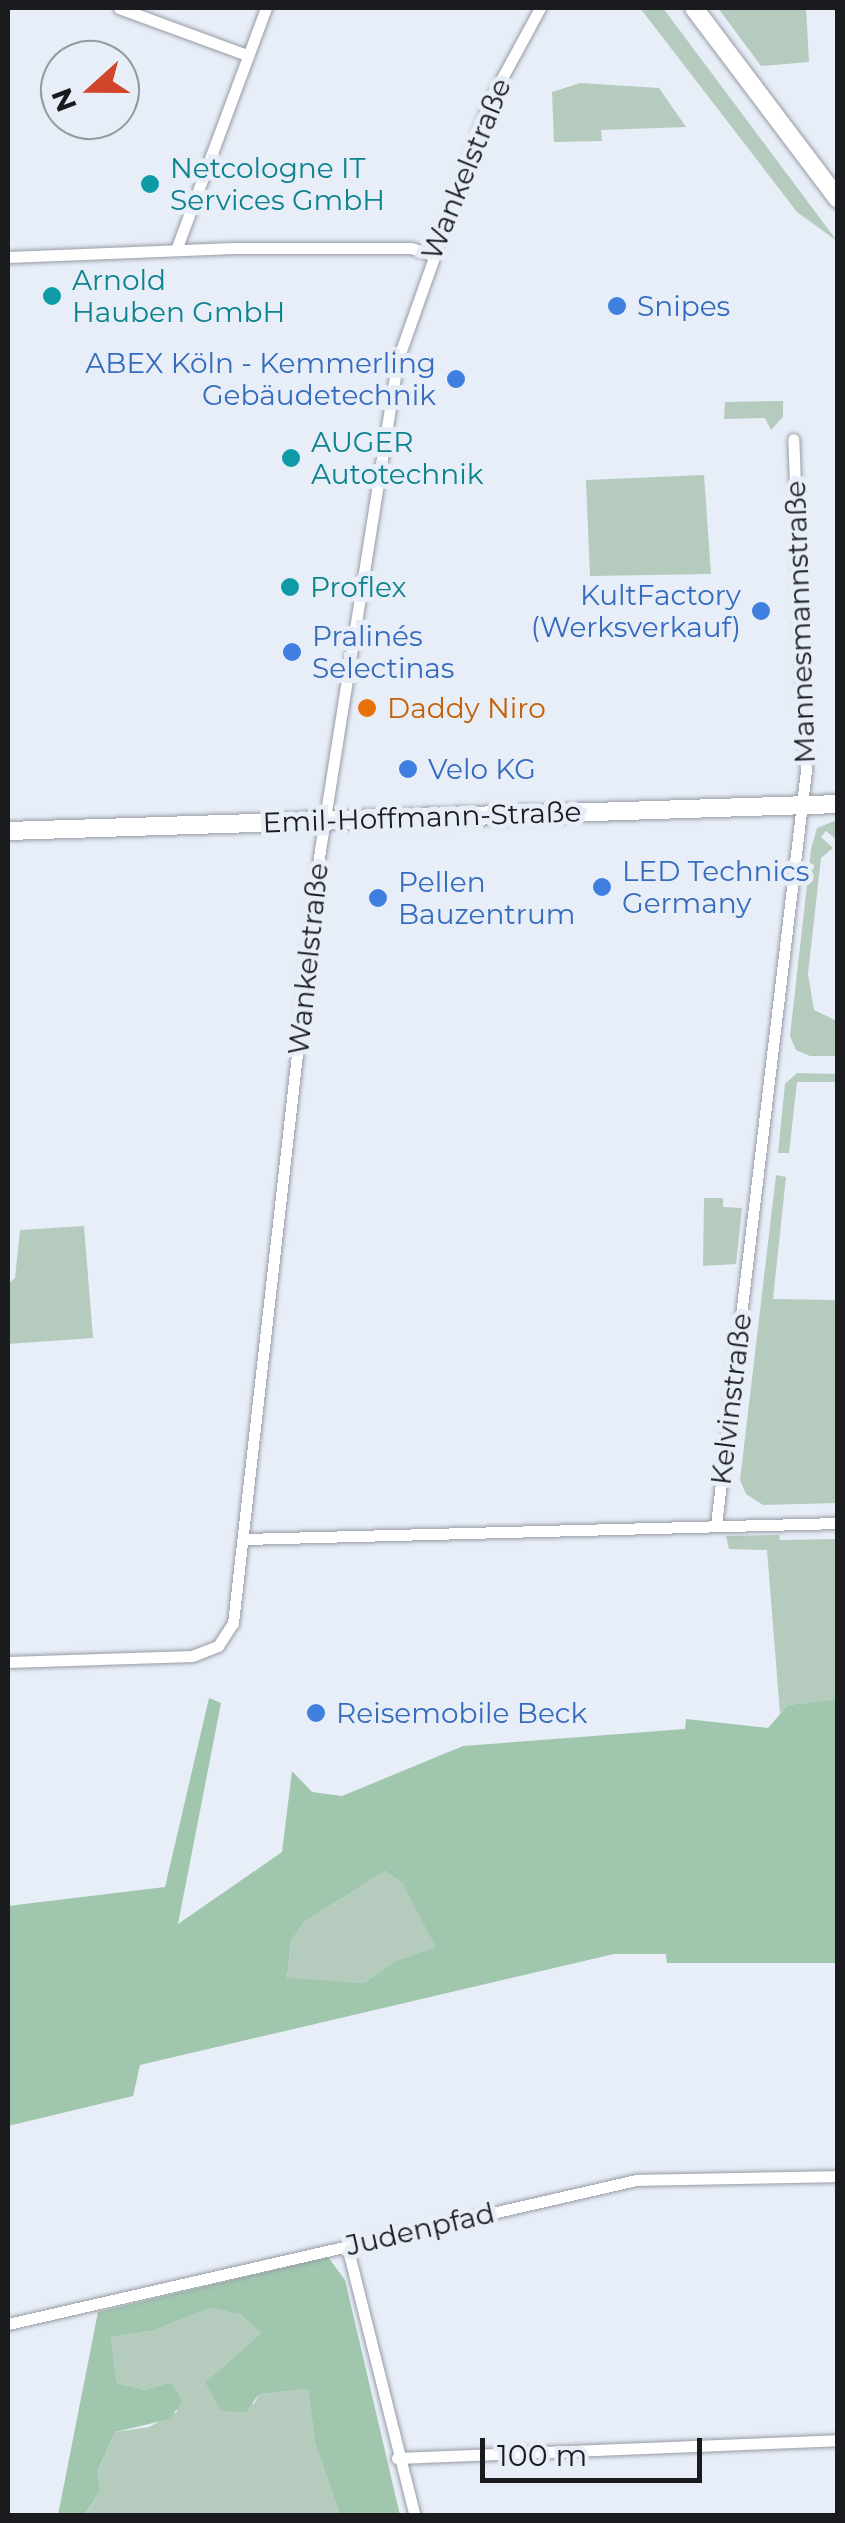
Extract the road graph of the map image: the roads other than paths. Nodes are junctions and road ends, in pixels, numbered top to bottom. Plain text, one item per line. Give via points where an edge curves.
1 (120, 8) edge
2 (266, 8) edge
3 (540, 8) edge
4 (694, 8) edge
5 (247, 55) junction
6 (838, 199) edge
7 (176, 250) junction
8 (430, 254) junction
9 (8, 257) edge
10 (793, 439) dead end
11 (803, 804) junction
12 (838, 804) edge
13 (325, 818) junction
14 (8, 830) edge
15 (838, 1523) edge
16 (716, 1524) junction
17 (244, 1539) junction
18 (8, 1662) edge
19 (838, 2176) edge
20 (346, 2246) junction
21 (8, 2324) edge
22 (838, 2440) edge
23 (397, 2458) junction
24 (415, 2516) edge

1 - 5 street
2 - 5 street
3 - 8 street, Wankelstraße via 489,102
4 - 6 street
5 - 7 street
7 - 8 street via 412,248
7 - 9 street
8 - 13 street, Wankelstraße via 397,362
10 - 11 street, Mannesmannstraße
11 - 12 street, Emil-Hoffmann-Straße
11 - 13 street, Emil-Hoffmann-Straße
11 - 16 street, Kelvinstraße
13 - 14 street, Emil-Hoffmann-Straße
13 - 17 street, Wankelstraße
15 - 16 street
16 - 17 street, Kelvinstraße
17 - 18 street, Wankelstraße via 234,1623 224,1641 192,1656
19 - 20 street, Judenpfad via 636,2180
20 - 21 street, Judenpfad
20 - 23 street
22 - 23 street
23 - 24 street

